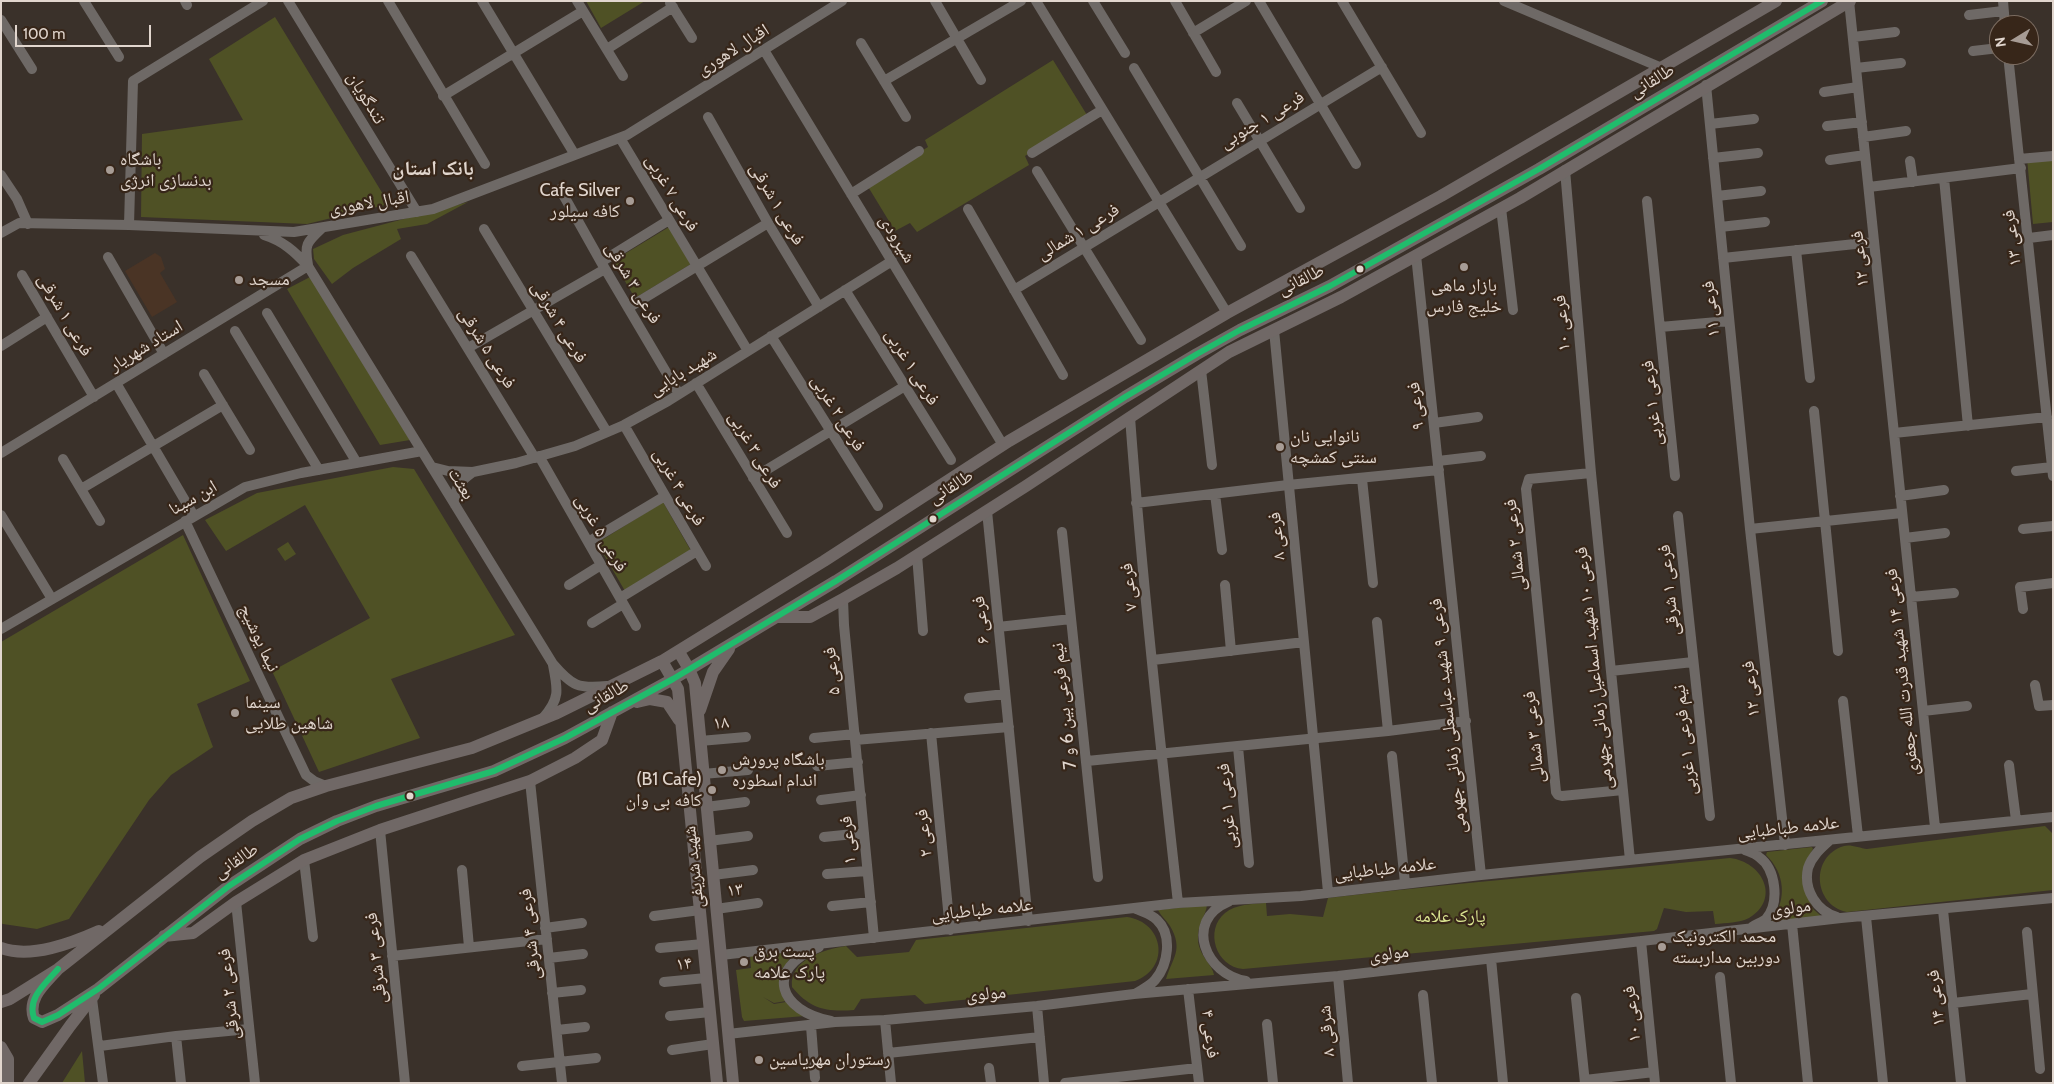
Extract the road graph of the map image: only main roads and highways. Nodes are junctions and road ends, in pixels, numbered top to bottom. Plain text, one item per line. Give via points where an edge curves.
1 (1776, 1) edge
2 (1822, 1) edge
3 (1850, 1) edge
4 (1373, 279) junction
5 (1320, 291) junction
6 (776, 617) junction
7 (735, 642) junction
8 (678, 652) junction
9 (662, 661) junction
10 (689, 669) junction
11 (673, 679) junction
12 (625, 705) junction
13 (612, 712) junction
14 (698, 717) junction
15 (682, 724) junction
16 (686, 770) junction
17 (703, 772) junction
18 (115, 924) junction
19 (164, 936) junction
20 (1, 948) edge
21 (58, 969) junction
22 (95, 994) junction
23 (1, 1002) edge
24 (1, 1047) edge
25 (8, 1083) edge
26 (29, 1083) edge
27 (717, 1083) edge
28 (733, 1083) edge

1 - 8 main road, طالقانی via 1441,196 1227,313 1003,445
2 - 5 main road, طالقانی via 1554,161
3 - 4 main road via 1613,143
4 - 5 main road
4 - 6 main road via 1229,352 987,511 843,598 810,616
5 - 6 main road, طالقانی via 1240,330 1133,392
6 - 7 main road, طالقانی
7 - 10 main road, طالقانی
7 - 14 main road via 713,672
8 - 9 main road, طالقانی
8 - 10 main road, شهید شریفی
9 - 11 main road, شهید شریفی
9 - 18 main road, طالقانی via 542,719 472,748 291,798 200,858
10 - 11 main road, طالقانی
10 - 14 main road, شهید شریفی via 695,683
11 - 12 main road, طالقانی
11 - 15 main road, شهید شریفی via 678,689
12 - 13 main road, طالقانی
12 - 15 main road via 650,699 667,702
13 - 19 main road, طالقانی via 494,771 376,806 300,839 229,886
13 - 19 main road via 602,740 530,781 380,830 304,860 193,933
14 - 17 main road, شهید شریفی
15 - 16 main road, شهید شریفی
16 - 17 main road via 694,764
16 - 27 main road, شهید شریفی
17 - 28 main road, شهید شریفی
18 - 20 main road via 67,945 32,951
18 - 21 main road, طالقانی
19 - 22 main road, طالقانی
21 - 22 main road via 35,996 31,1009 34,1018 42,1022
21 - 23 main road via 10,1000
22 - 26 main road
24 - 25 main road via 8,1059

